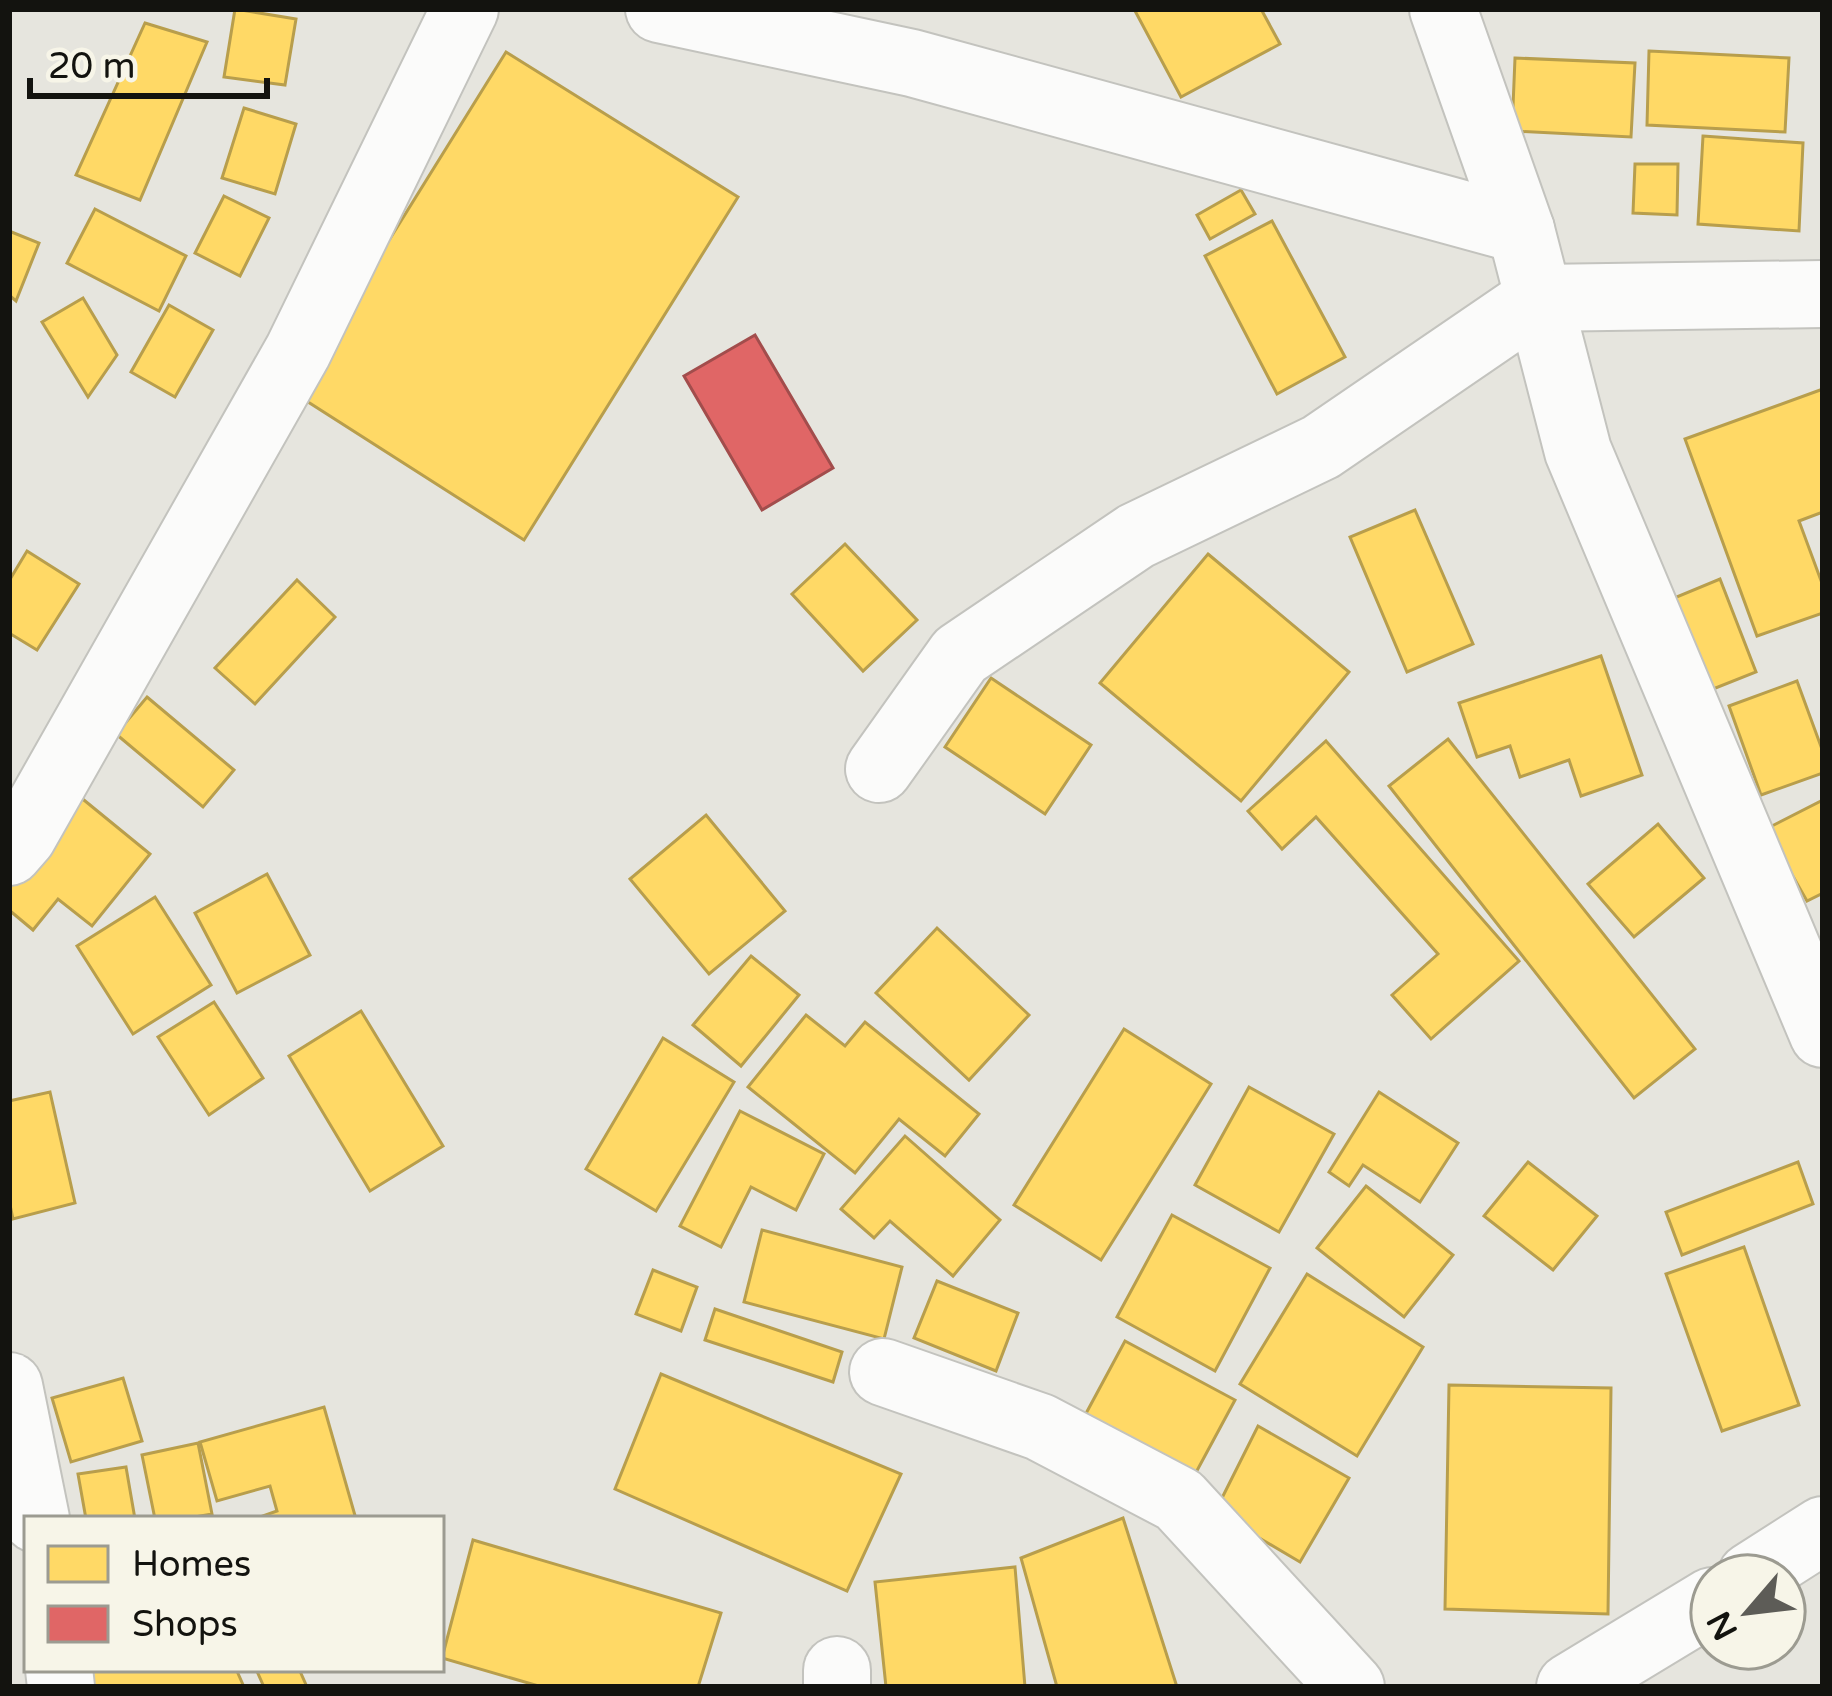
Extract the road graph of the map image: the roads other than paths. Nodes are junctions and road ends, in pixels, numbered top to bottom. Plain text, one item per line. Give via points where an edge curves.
1 (465, 9) edge
2 (659, 9) edge
3 (1443, 9) edge
4 (1521, 230) junction
5 (1823, 294) edge
6 (1539, 298) junction
7 (879, 769) dead end
8 (9, 852) edge
9 (1823, 1034) edge
10 (883, 1372) dead end
11 (9, 1386) edge
12 (34, 1516) edge
13 (1823, 1530) edge
14 (1789, 1552) edge
15 (1688, 1616) edge
16 (1351, 1687) edge
17 (1570, 1687) edge

1 - 8 street via 298,351
2 - 4 street via 912,63
3 - 4 street
4 - 6 street
5 - 6 street
6 - 7 street via 1321,447 1136,536 960,655
6 - 9 street via 1578,451
10 - 16 street via 1040,1427 1179,1501
11 - 12 street
13 - 14 street
15 - 17 street

